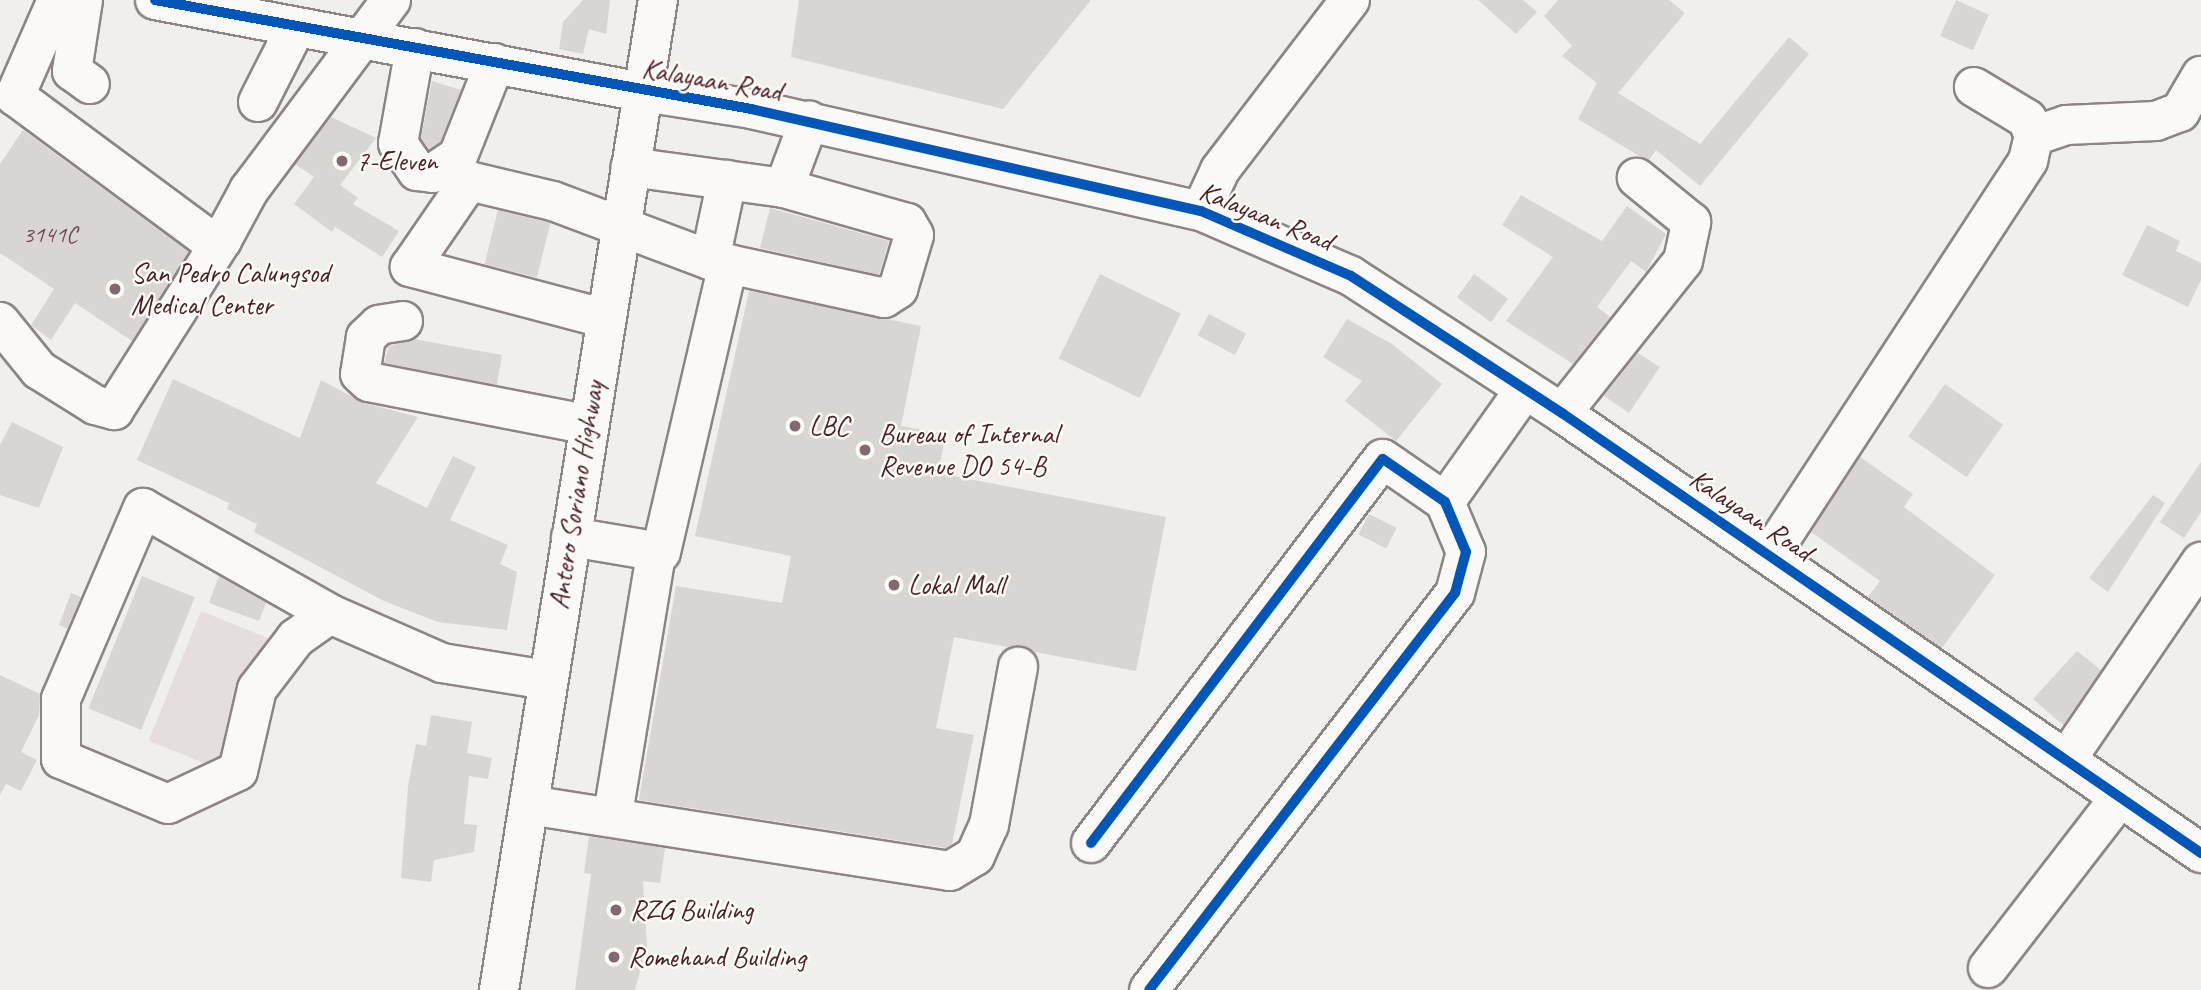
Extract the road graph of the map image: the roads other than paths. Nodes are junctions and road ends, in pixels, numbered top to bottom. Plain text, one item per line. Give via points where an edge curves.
1 (57, 0) edge
2 (83, 0) edge
3 (155, 0) edge
4 (391, 0) edge
5 (658, 0) edge
6 (1350, 0) edge
7 (295, 29) junction
8 (362, 38) junction
9 (415, 48) junction
10 (495, 63) junction
11 (2201, 76) edge
12 (90, 84) dead end
13 (1974, 87) dead end
14 (643, 92) junction
15 (7, 99) edge
16 (258, 102) dead end
17 (808, 121) junction
18 (2034, 136) junction
19 (630, 167) junction
20 (1637, 178) dead end
21 (727, 180) junction
22 (784, 188) junction
23 (1201, 211) junction
24 (619, 223) junction
25 (222, 240) junction
26 (719, 262) junction
27 (603, 318) junction
28 (403, 321) dead end
29 (0, 322) edge
30 (1525, 389) junction
31 (1562, 413) junction
32 (585, 424) junction
33 (1446, 502) junction
34 (571, 537) junction
35 (656, 555) junction
36 (1770, 555) junction
37 (2201, 562) edge
38 (330, 614) junction
39 (1018, 667) dead end
40 (547, 680) junction
41 (2066, 760) junction
42 (2120, 797) junction
43 (529, 805) junction
44 (613, 814) junction
45 (1091, 842) dead end
46 (2201, 853) edge
47 (1988, 968) dead end
48 (499, 990) edge
49 (1149, 990) edge

1 - 15 street
2 - 12 street via 72,71
3 - 7 street, Kalayaan Road
4 - 8 street
5 - 14 street, Antero Soriano Highway
6 - 23 street via 1220,170
7 - 8 street, Kalayaan Road
7 - 16 street
8 - 9 street, Kalayaan Road
8 - 25 street via 226,223
9 - 10 street, Kalayaan Road
9 - 10 street via 398,143 405,161 425,172 448,168 458,156
10 - 14 street, Kalayaan Road
11 - 18 street via 2180,112 2156,121 2066,125
13 - 18 street via 2020,113
14 - 17 street, Kalayaan Road
14 - 19 street, Antero Soriano Highway
15 - 25 street via 203,235
17 - 22 street
17 - 23 street, Kalayaan Road
18 - 36 street via 2014,183
19 - 21 street
19 - 24 street, Antero Soriano Highway
20 - 31 street via 1691,222 1683,261
21 - 22 street
21 - 26 street
22 - 26 street via 911,224 914,235 898,289 884,298
23 - 30 street, Kalayaan Road via 1351,276
24 - 26 street
24 - 27 street, Antero Soriano Highway
24 - 27 street via 469,181 410,267
25 - 29 street via 114,410 95,405 39,370
26 - 35 street via 674,505
27 - 32 street, Antero Soriano Highway
28 - 32 street via 379,325 366,337 360,373 369,382
30 - 31 street, Kalayaan Road
30 - 33 street
31 - 36 street, Kalayaan Road
32 - 34 street, Antero Soriano Highway
33 - 45 street via 1384,459
33 - 49 street via 1466,552 1455,593
34 - 35 street
34 - 40 street, Antero Soriano Highway
35 - 44 street
36 - 41 street, Kalayaan Road
37 - 41 street
38 - 38 street via 296,638 257,689 238,771 168,804 61,759 61,699 143,508
38 - 40 street via 442,663
39 - 44 street via 989,825 975,856 958,868
40 - 43 street, Antero Soriano Highway
41 - 42 street, Kalayaan Road
42 - 46 street, Kalayaan Road
42 - 47 street
43 - 44 street
43 - 48 street, Antero Soriano Highway

